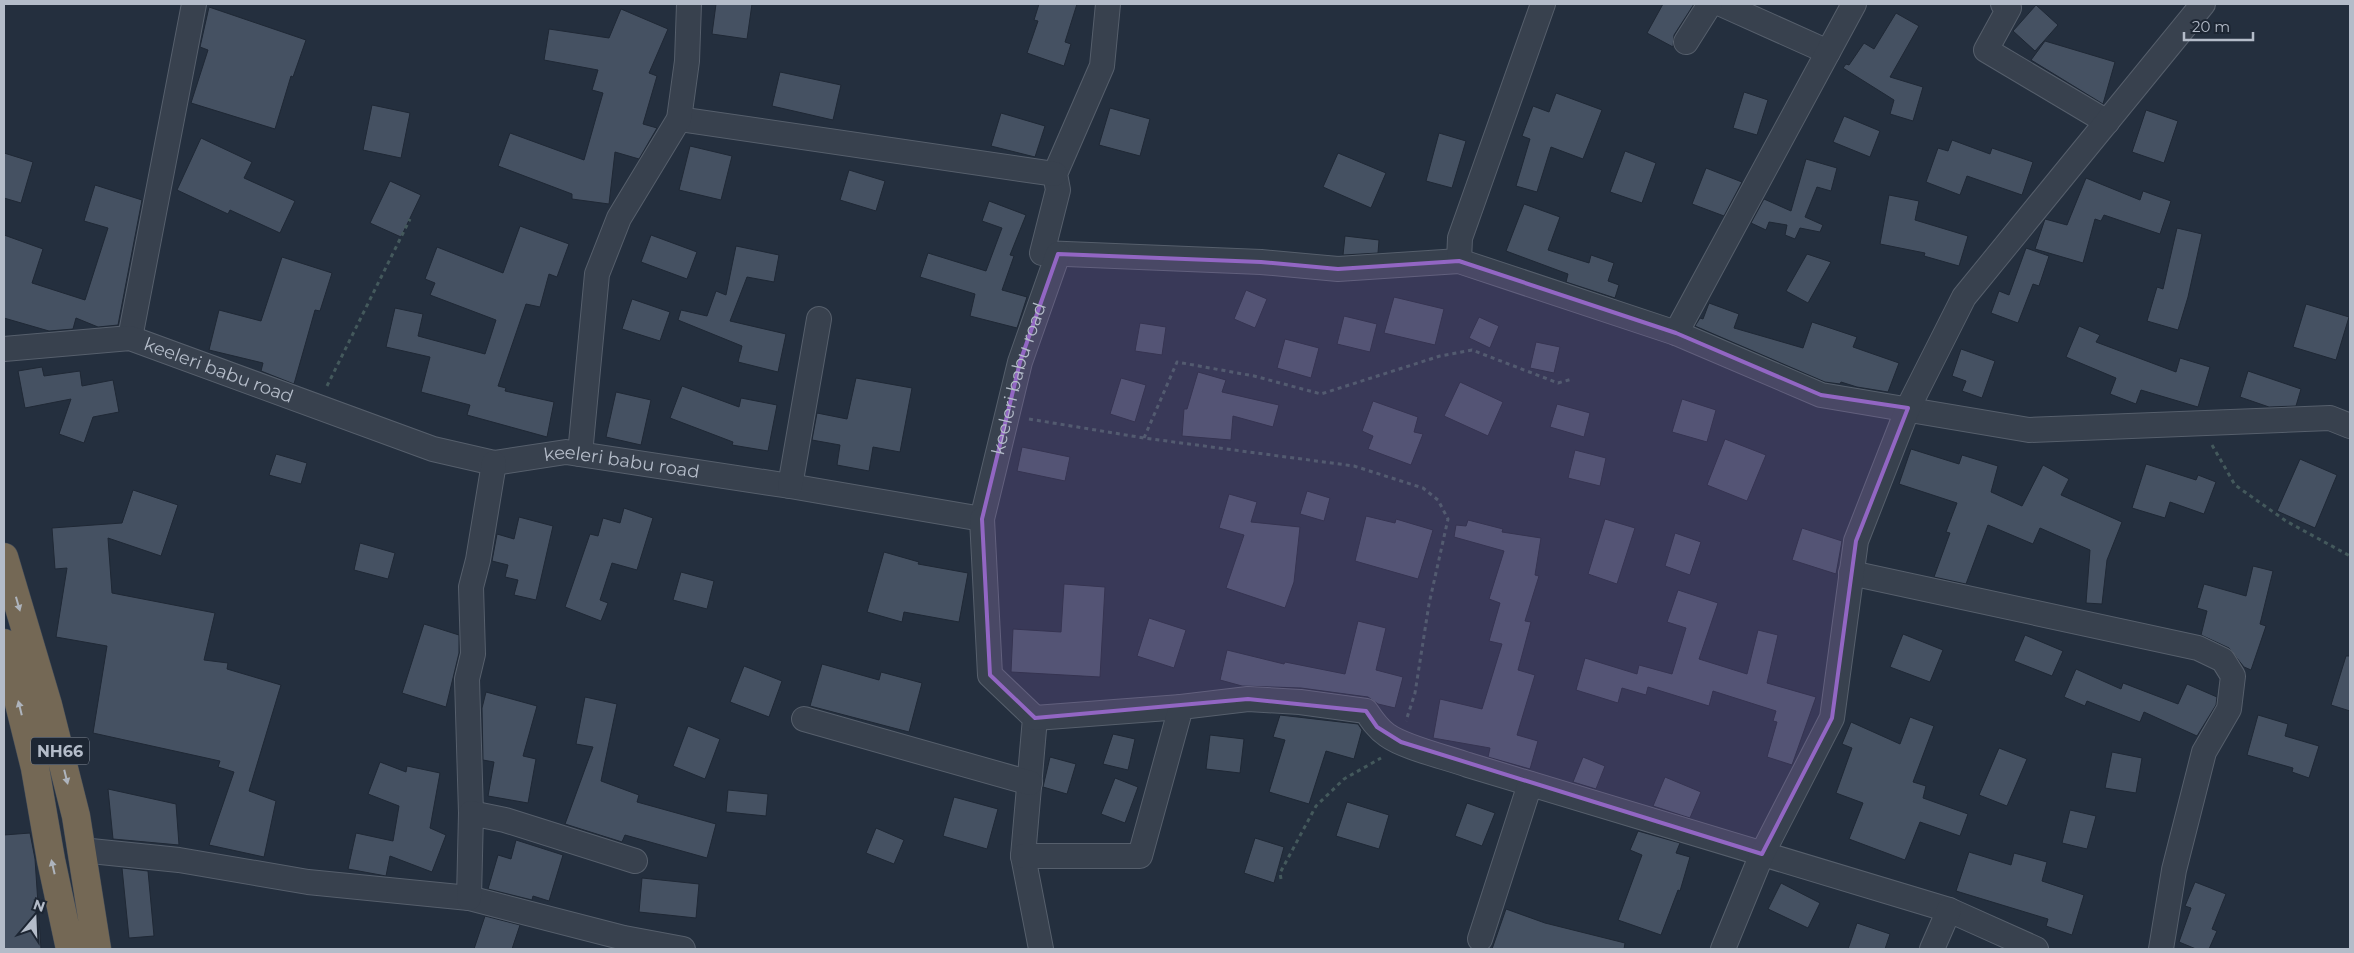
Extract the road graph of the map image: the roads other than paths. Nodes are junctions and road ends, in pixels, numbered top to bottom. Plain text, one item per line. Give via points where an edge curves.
1 (194, 4) edge
2 (689, 4) edge
3 (1108, 4) edge
4 (1543, 4) edge
5 (1710, 4) edge
6 (1721, 4) edge
7 (1854, 4) edge
8 (2003, 4) edge
9 (2203, 4) edge
10 (1686, 42) dead end
11 (1828, 52) junction
12 (679, 119) junction
13 (2107, 122) junction
14 (1054, 174) junction
15 (1058, 254) junction
16 (1459, 261) junction
17 (819, 319) dead end
18 (1676, 333) junction
19 (130, 338) junction
20 (4, 349) edge
21 (1908, 408) junction
22 (2350, 426) edge
23 (580, 454) junction
24 (494, 463) junction
25 (790, 486) junction
26 (982, 519) junction
27 (4, 557) edge
28 (1851, 573) junction
29 (4, 643) edge
30 (1181, 707) junction
31 (1035, 718) junction
32 (804, 719) dead end
33 (1030, 783) junction
34 (1530, 784) junction
35 (471, 813) junction
36 (81, 850) junction
37 (1762, 854) junction
38 (1023, 856) junction
39 (635, 861) dead end
40 (469, 898) junction
41 (1949, 910) junction
42 (1480, 939) dead end
43 (70, 949) edge
44 (97, 949) edge
45 (683, 949) edge
46 (1041, 949) edge
47 (1723, 949) edge
48 (1932, 949) edge
49 (2036, 949) edge
50 (2161, 949) edge

1 - 19 street
2 - 12 street via 688,61
3 - 14 street via 1102,66
4 - 16 street via 1460,238
5 - 10 street
6 - 11 street
7 - 11 street
8 - 13 street via 2009,8 1986,50
9 - 13 street
11 - 18 street
12 - 14 street
12 - 23 street via 619,218 597,274
13 - 21 street via 1964,297
14 - 15 street via 1058,190 1042,253
15 - 16 street via 1260,262 1338,269
15 - 26 street, keeleri babu road via 1020,362
16 - 18 street
17 - 25 street
18 - 21 street via 1821,394
19 - 20 street, keeleri babu road
19 - 24 street, keeleri babu road via 433,449
21 - 22 street via 2029,430 2330,418
21 - 28 street via 1856,541
23 - 24 street, keeleri babu road via 566,452
23 - 25 street, keeleri babu road
24 - 35 street via 471,587 473,654 467,679
25 - 26 street, keeleri babu road
26 - 31 street via 990,675
27 -> 36 highway, NH66 via 48,705 76,816
28 - 37 street via 1832,718
28 - 50 street via 2198,648 2223,660 2234,676 2229,709 2204,752 2174,870
43 -> 29 highway, NH66 via 35,768
30 - 31 street
30 - 34 street via 1248,699 1366,711 1377,727 1400,742
30 - 38 street via 1140,856
31 - 33 street
32 - 33 street
33 - 38 street
34 - 37 street
34 - 42 street
35 - 39 street via 505,820
35 - 40 street
36 - 40 street via 179,860 308,882
36 - 44 highway, NH66
37 - 41 street
37 - 47 street
38 - 46 street
40 - 45 street via 624,938
41 - 48 street
41 - 49 street

